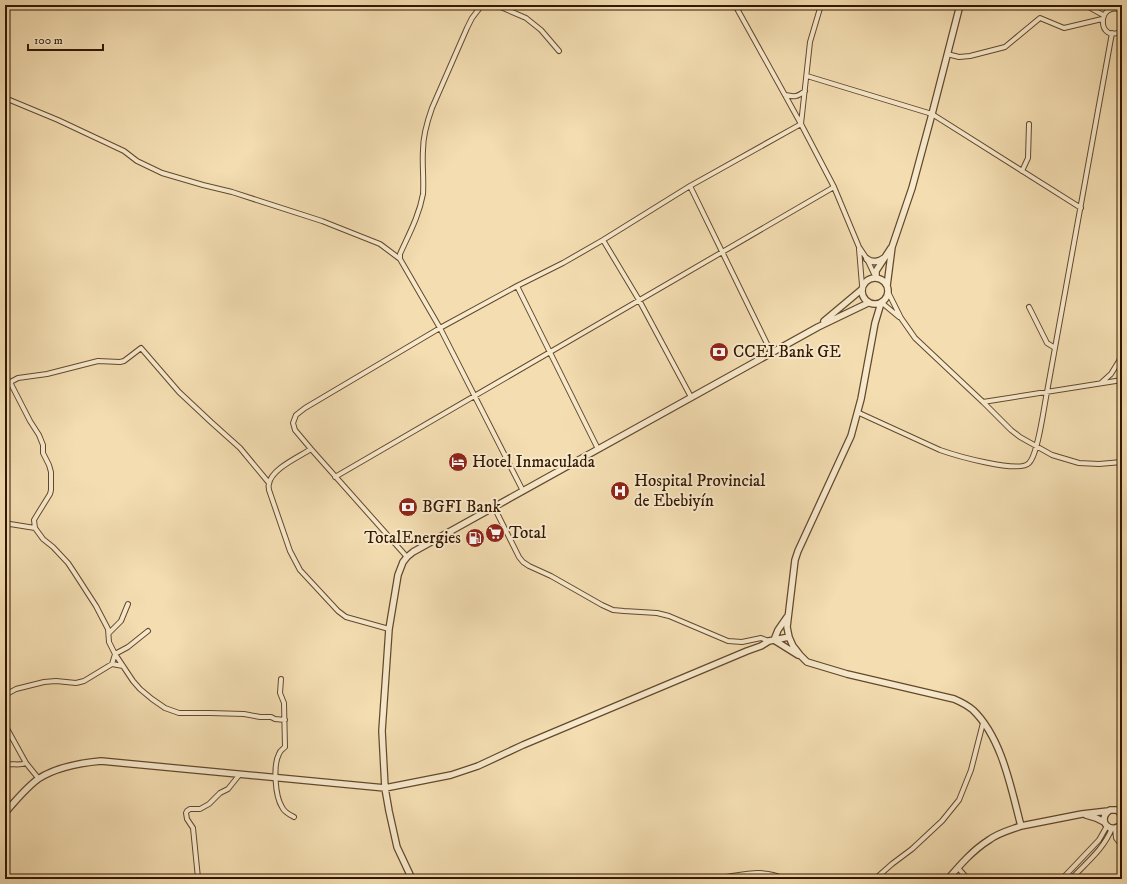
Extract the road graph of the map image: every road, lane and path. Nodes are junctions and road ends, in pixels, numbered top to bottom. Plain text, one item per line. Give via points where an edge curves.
1 (482, 5) edge
2 (496, 5) edge
3 (735, 5) edge
4 (821, 5) edge
5 (960, 5) edge
6 (1084, 5) edge
7 (1119, 7) edge
8 (1102, 17) junction
9 (1122, 31) edge
10 (1112, 33) junction
11 (560, 50) dead end
12 (947, 54) junction
13 (807, 76) junction
14 (805, 91) junction
15 (786, 95) junction
16 (5, 98) edge
17 (932, 114) junction
18 (801, 124) junction
19 (1029, 124) dead end
20 (1022, 171) junction
21 (690, 186) junction
22 (834, 187) junction
23 (1080, 208) junction
24 (603, 240) junction
25 (892, 246) junction
26 (859, 247) junction
27 (723, 252) junction
28 (886, 256) junction
29 (400, 259) junction
30 (866, 259) junction
31 (876, 277) junction
32 (517, 286) junction
33 (862, 288) junction
34 (888, 289) junction
35 (639, 300) junction
36 (881, 302) junction
37 (871, 303) junction
38 (1029, 307) dead end
39 (901, 318) junction
40 (875, 323) junction
41 (818, 327) junction
42 (440, 328) junction
43 (1055, 348) junction
44 (550, 351) junction
45 (771, 352) junction
46 (1122, 356) edge
47 (5, 379) edge
48 (1122, 380) edge
49 (10, 382) junction
50 (1101, 383) junction
51 (5, 385) edge
52 (1047, 392) junction
53 (474, 394) junction
54 (691, 397) junction
55 (983, 402) junction
56 (857, 412) junction
57 (1036, 447) junction
58 (311, 449) junction
59 (598, 449) junction
60 (1122, 462) edge
61 (335, 476) junction
62 (269, 483) junction
63 (522, 491) junction
64 (494, 507) junction
65 (5, 525) edge
66 (35, 528) junction
67 (407, 556) junction
68 (128, 604) dead end
69 (788, 615) junction
70 (389, 629) junction
71 (148, 631) dead end
72 (108, 633) junction
73 (789, 638) junction
74 (772, 641) junction
75 (115, 654) junction
76 (800, 655) junction
77 (112, 664) junction
78 (123, 666) junction
79 (281, 679) dead end
80 (5, 698) edge
81 (284, 720) junction
82 (983, 723) junction
83 (5, 725) edge
84 (26, 763) junction
85 (5, 765) edge
86 (240, 774) junction
87 (275, 778) junction
88 (39, 779) junction
89 (385, 788) junction
90 (1122, 808) edge
91 (1115, 810) junction
92 (1108, 811) junction
93 (5, 813) edge
94 (1082, 814) junction
95 (1122, 815) edge
96 (294, 817) dead end
97 (1122, 823) edge
98 (1021, 826) junction
99 (1110, 826) junction
100 (1122, 846) edge
101 (958, 868) junction
102 (198, 878) dead end
103 (412, 879) edge
104 (716, 879) edge
105 (784, 879) edge
106 (875, 879) edge
107 (948, 879) edge
108 (968, 879) edge
109 (1062, 879) edge
110 (1071, 879) edge

1 - 29 street via 467,28 427,121 420,209
2 - 11 street via 530,20
3 - 15 street
4 - 13 street via 810,42
5 - 12 street
6 - 8 street
7 - 8 street via 1109,9
8 - 10 street via 1105,29
8 - 12 street via 1064,28 1040,18 1005,47 970,56
9 - 10 street
10 - 23 street
12 - 17 street
13 - 14 street
13 - 17 street
14 - 15 street via 793,97
14 - 18 street
15 - 18 street
16 - 29 street via 124,151 137,161 162,173 322,221 380,244
17 - 20 street
17 - 25 street via 912,188
18 - 21 street
18 - 22 street
19 - 20 street via 1028,158
20 - 23 street
21 - 24 street
21 - 27 street
22 - 26 street
22 - 27 street
23 - 43 street
24 - 32 street
24 - 35 street
25 - 28 street
25 - 34 street
26 - 30 street
26 - 33 street
27 - 35 street
27 - 45 street
28 - 30 street via 875,262
28 - 31 street via 876,271
29 - 42 street
30 - 31 street
31 - 33 street via 868,279
31 - 34 street via 883,280
32 - 42 street
32 - 44 street
33 - 37 street via 863,297
33 - 41 street
34 - 36 street via 886,298
34 - 39 street
35 - 44 street
35 - 54 street
36 - 37 street
36 - 39 street
36 - 40 street
37 - 40 street
37 - 41 street
38 - 43 street via 1048,344
39 - 55 street via 915,338
40 - 56 street
41 - 45 street
42 - 53 street
42 - 58 street via 296,415 293,423 295,430
43 - 52 street
44 - 53 street
44 - 59 street
45 - 54 street
46 - 50 street via 1111,374
47 - 49 street
48 - 50 street
49 - 51 street
49 - 62 street via 26,376 47,374 98,361 124,361 141,348 179,392 240,448
49 - 66 street via 39,435 51,472 52,490 34,520
50 - 52 street
52 - 55 street
52 - 57 street
53 - 61 street
53 - 63 street
54 - 59 street
55 - 57 street via 1020,438
56 - 57 street via 940,450 988,463 1026,465 1030,462
56 - 69 street via 851,436 798,551 793,570
57 - 60 street via 1079,463
58 - 61 street
58 - 62 street via 278,470 272,475
59 - 63 street
61 - 67 street
62 - 70 street via 270,495 290,551 300,570 346,617
63 - 64 street
64 - 67 street
64 - 74 street via 523,562 602,606 624,612 669,616 728,641 742,642 761,638
65 - 66 street
66 - 72 street via 74,572 96,606
67 - 70 street via 398,575
68 - 72 street via 121,621
69 - 73 street
69 - 74 street
70 - 89 street via 382,731
71 - 75 street
72 - 75 street
73 - 74 street
73 - 76 street
74 - 76 street
74 - 89 street via 478,766 451,775
75 - 77 street
75 - 78 street
76 - 82 street via 807,662 847,674 954,699 967,705
77 - 78 street
77 - 80 street via 84,681 44,682 16,689
78 - 81 street via 140,689 152,700 173,712 244,714
79 - 81 street via 280,693 284,704
81 - 87 street via 285,747 278,755
82 - 98 street via 998,750
82 - 106 street via 971,770 959,800 912,850
83 - 84 street
84 - 85 street
84 - 88 street
86 - 87 street
86 - 88 street via 101,761 66,767
86 - 102 street via 228,789 206,806 190,809 186,813 193,828
87 - 89 street
87 - 96 street via 282,807
88 - 93 street
89 - 103 street via 396,847
90 - 91 street
91 - 92 street
91 - 95 street
92 - 94 street
92 - 99 street via 1104,817
94 - 98 street
94 - 99 street
97 - 99 street via 1119,826
98 - 101 street via 989,840
99 - 100 street
99 - 109 street
99 - 110 street via 1108,838 1103,845
101 - 107 street
101 - 108 street
104 - 105 street via 763,873

